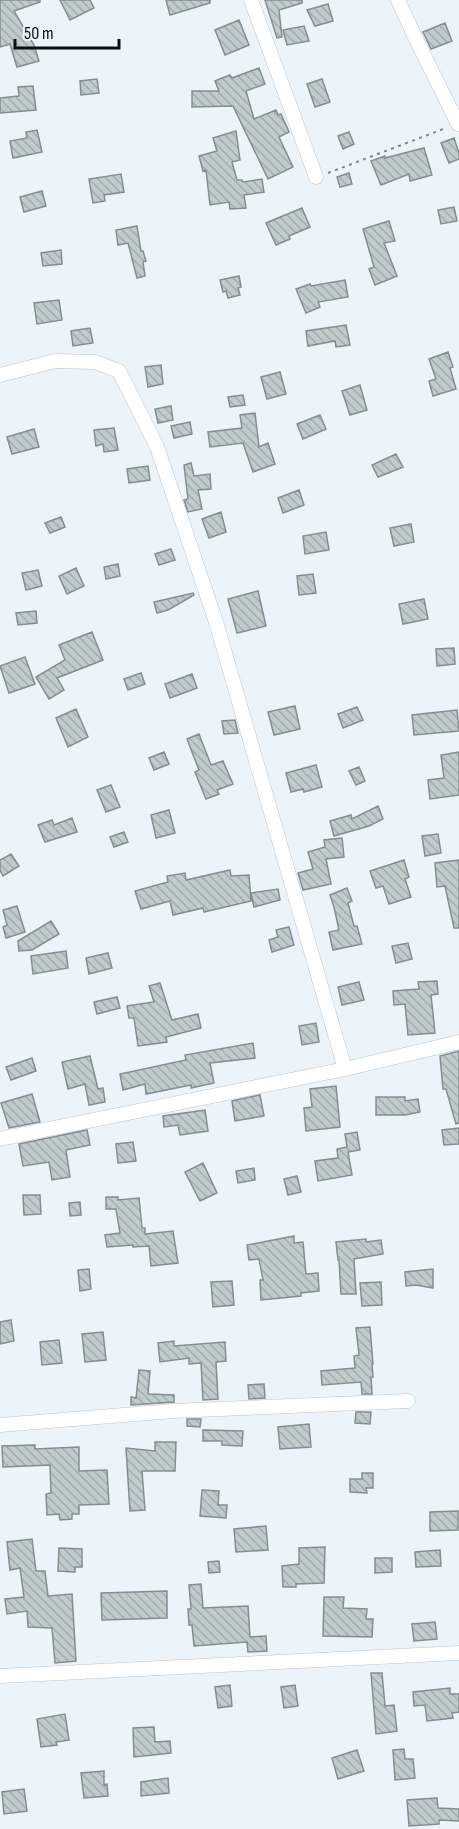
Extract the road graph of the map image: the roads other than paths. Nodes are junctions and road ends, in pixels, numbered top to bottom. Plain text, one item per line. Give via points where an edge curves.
1 (251, 0) edge
2 (398, 0) edge
3 (458, 124) edge
4 (316, 177) road end
5 (0, 375) edge
6 (459, 1042) edge
7 (345, 1070) junction
8 (0, 1139) edge
9 (408, 1401) dead end
10 (0, 1425) edge
11 (459, 1653) edge
12 (0, 1676) edge

1 - 4 street
2 - 3 street
5 - 7 street via 56,361 95,362 119,372 157,447 216,621
6 - 7 street
7 - 8 street
9 - 10 street via 174,1411
11 - 12 street

